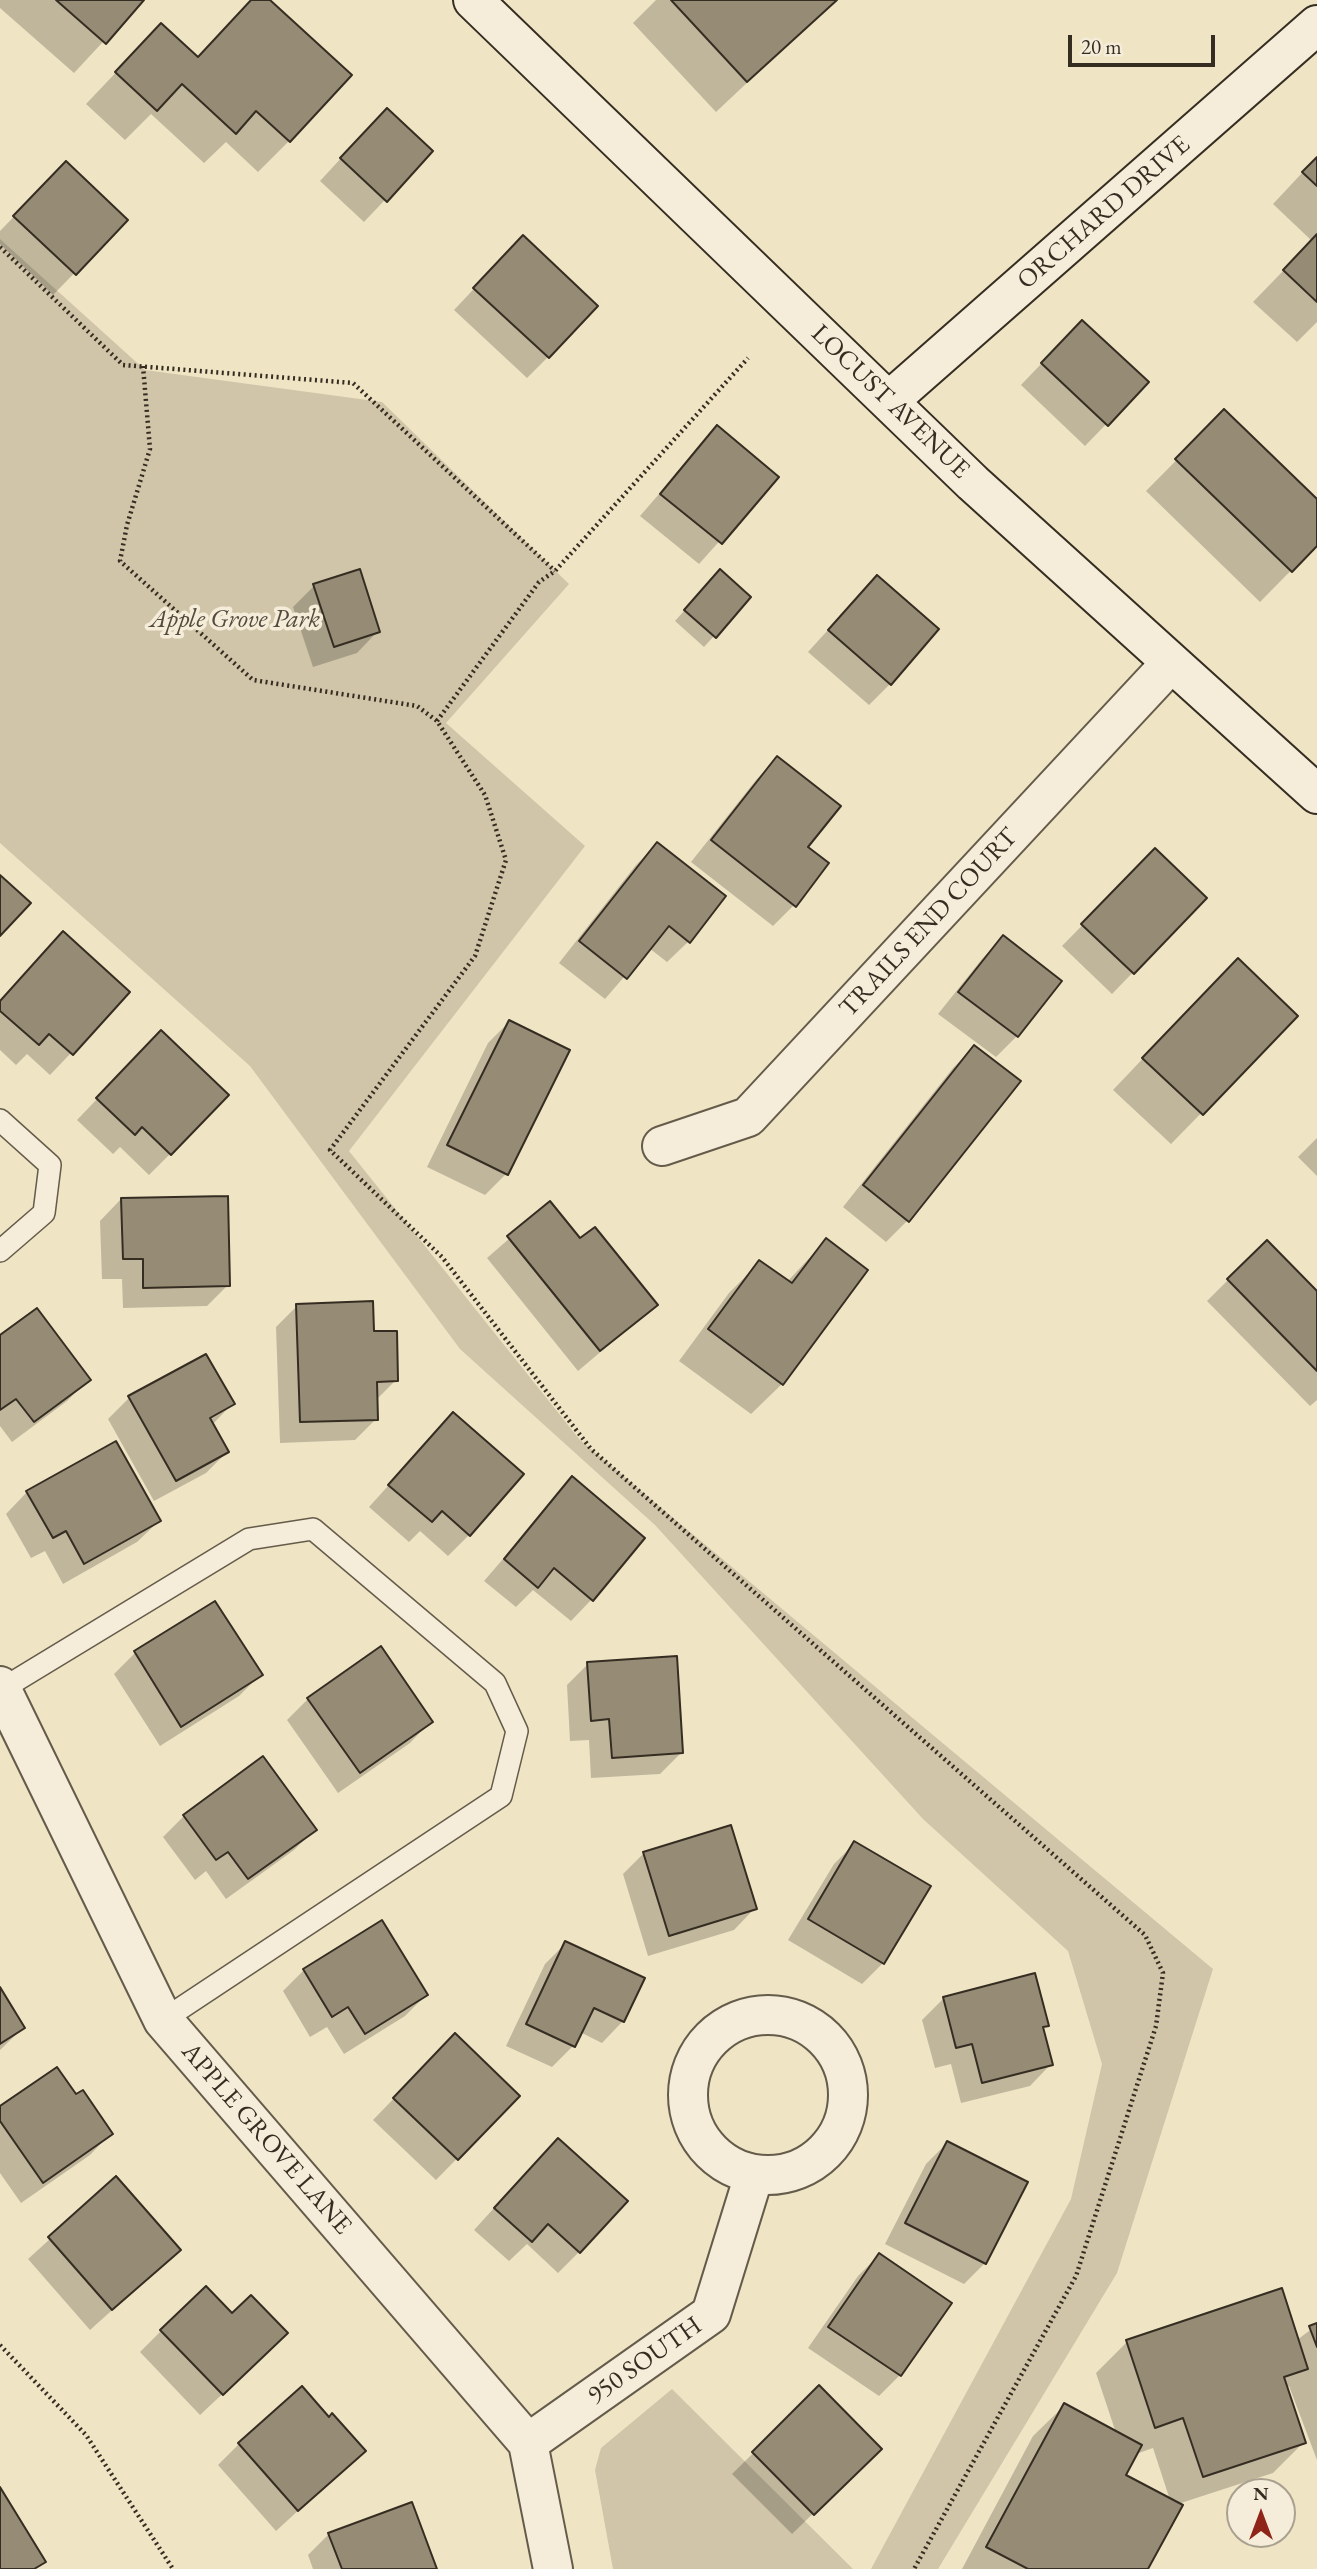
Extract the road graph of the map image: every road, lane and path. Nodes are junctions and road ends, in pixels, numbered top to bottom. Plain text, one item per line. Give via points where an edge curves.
1 (473, 0) edge
2 (1317, 25) edge
3 (0, 247) edge
4 (748, 358) dead end
5 (143, 366) junction
6 (890, 400) junction
7 (555, 570) junction
8 (1171, 663) junction
9 (437, 721) junction
10 (1317, 794) edge
11 (0, 1120) edge
12 (662, 1146) dead end
13 (0, 1251) edge
14 (1, 1687) edge
15 (163, 2020) junction
16 (754, 2175) junction
17 (0, 2345) edge
18 (528, 2443) junction
19 (173, 2569) edge
20 (553, 2569) edge
21 (914, 2569) edge

1 - 6 street, LOCUST AVENUE
2 - 6 street, ORCHARD DRIVE
3 - 5 path via 123,365
4 - 7 path
5 - 7 path via 353,383
5 - 9 path via 150,449 120,561 253,680 416,706
6 - 8 street, LOCUST AVENUE via 973,483
7 - 9 path via 538,582
8 - 10 street, LOCUST AVENUE
8 - 12 street, TRAILS END COURT via 748,1117
9 - 21 path via 485,794 506,860 475,956 330,1150 442,1257 591,1448 1145,1935 1163,1973 1156,2026 1076,2276
11 - 13 lane via 50,1165 44,1213
14 - 15 street, APPLE GROVE LANE
14 - 15 lane via 249,1539 313,1529 495,1683 517,1731 501,1796
15 - 18 street, APPLE GROVE LANE
16 - 16 street via 782,2174 811,2163 832,2145 848,2112 848,2084 840,2058 823,2036 793,2018 765,2014 737,2020 719,2031 700,2052 688,2088 690,2116 707,2148 729,2165
16 - 18 street, 950 SOUTH via 710,2314
17 - 19 path via 86,2435
18 - 20 street, APPLE GROVE LANE

